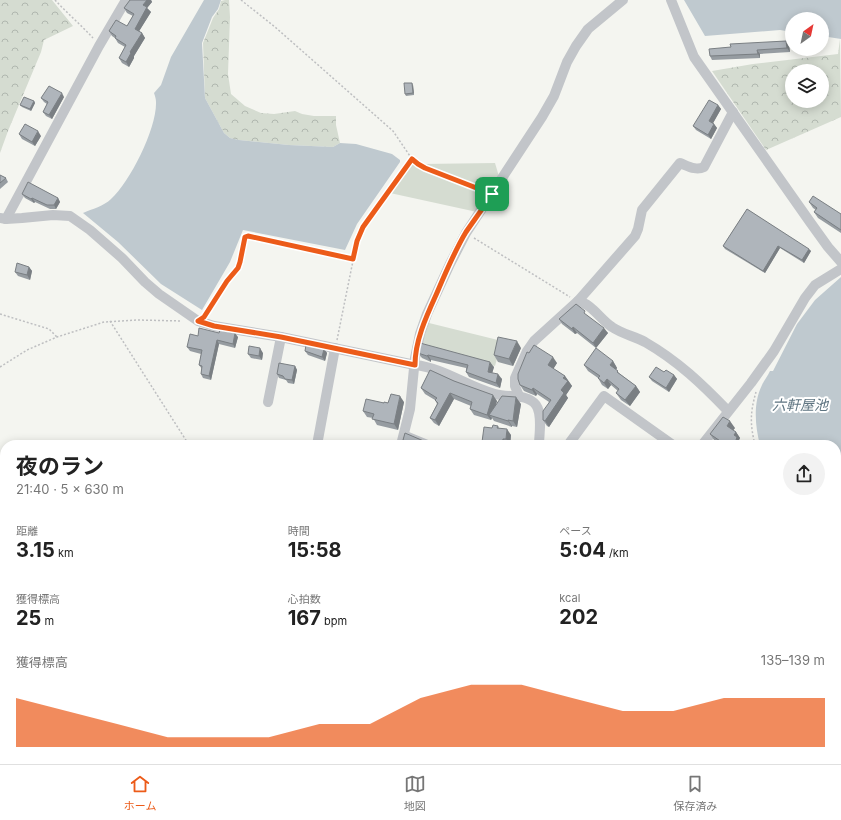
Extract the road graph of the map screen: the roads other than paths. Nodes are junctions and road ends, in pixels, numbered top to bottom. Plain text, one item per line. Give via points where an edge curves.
1 (126, 0) edge
2 (623, 0) edge
3 (671, 0) edge
4 (733, 112) junction
5 (3, 219) edge
6 (841, 262) edge
7 (841, 268) edge
8 (578, 301) junction
9 (281, 337) junction
10 (335, 348) junction
11 (415, 365) junction
12 (519, 396) junction
13 (268, 402) dead end
14 (728, 411) junction
15 (405, 433) junction
16 (318, 440) edge
17 (403, 440) edge
18 (422, 440) edge
19 (539, 440) edge
20 (572, 440) edge
21 (666, 440) edge
22 (706, 440) edge

1 - 5 street
2 - 11 street via 588,29 576,46 542,117 466,233 427,314 420,334
3 - 4 street via 694,57
4 - 6 street via 814,228
4 - 8 street via 704,167 695,169 680,163 642,210 635,236
5 - 9 street via 70,216 90,230 159,294 198,321
7 - 14 street via 815,286 805,298 774,351
8 - 12 street via 534,341 527,351 515,378
8 - 14 street via 585,303 610,326 644,342 686,370
9 - 10 street
9 - 13 street
10 - 11 street
10 - 16 street
11 - 12 street via 429,367 497,395
11 - 15 street
12 - 19 street via 536,405 539,416
14 - 22 street
15 - 17 street
15 - 18 lane
20 - 21 street via 604,396

